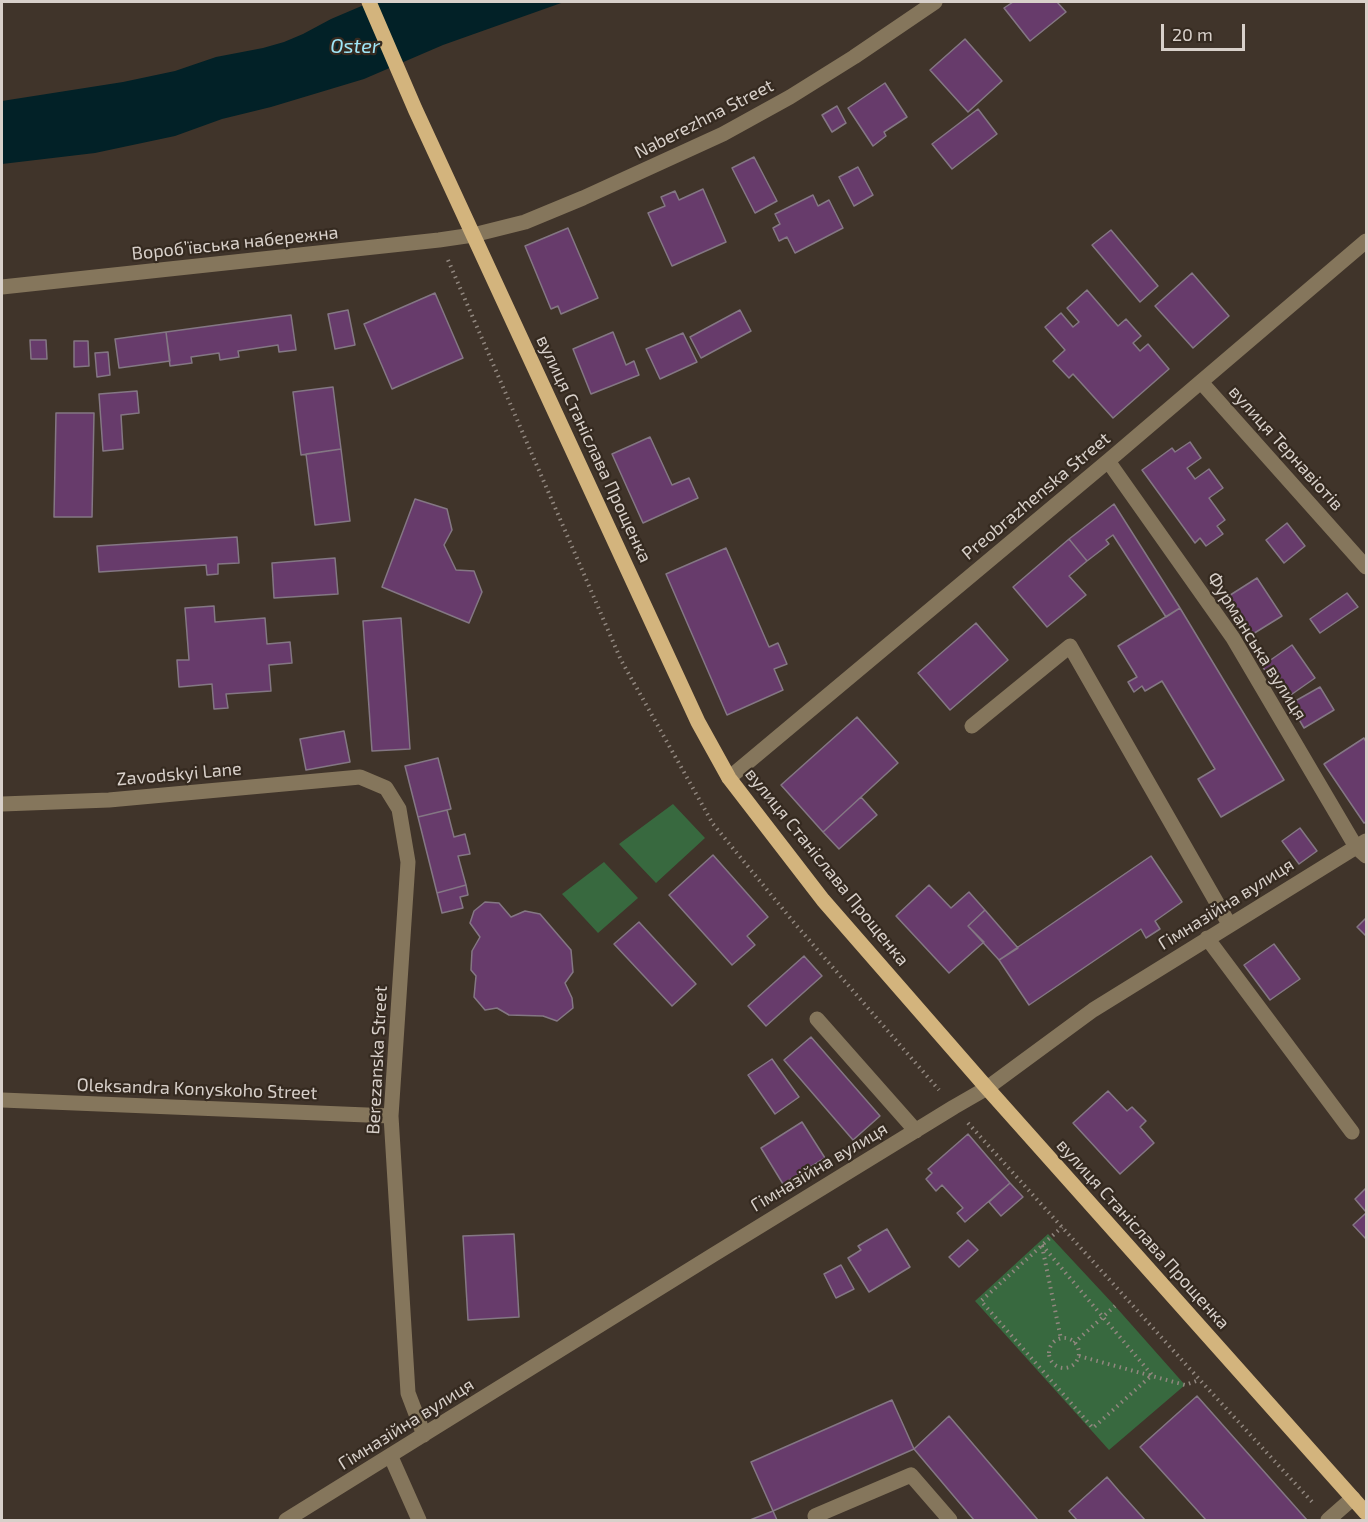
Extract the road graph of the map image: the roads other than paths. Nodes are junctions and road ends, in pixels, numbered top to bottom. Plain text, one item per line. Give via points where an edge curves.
1 (369, 2) edge
2 (935, 2) edge
3 (473, 235) junction
4 (1366, 240) edge
5 (2, 287) edge
6 (1201, 382) junction
7 (1108, 461) junction
8 (1366, 567) edge
9 (972, 726) dead end
10 (360, 777) joint
11 (729, 778) junction
12 (2, 804) edge
13 (1363, 848) edge
14 (1229, 924) junction
15 (1207, 938) junction
16 (817, 1019) dead end
17 (987, 1088) junction
18 (2, 1100) edge
19 (391, 1116) junction
20 (916, 1131) junction
21 (1352, 1132) dead end
22 (424, 1435) junction
23 (391, 1456) junction
24 (1353, 1498) junction
25 (1366, 1513) edge
26 (1328, 1520) edge
27 (286, 1521) edge
28 (419, 1521) edge
29 (817, 1521) edge
30 (950, 1521) edge

1 - 3 main road, вулиця Станіслава Прощенка
2 - 3 street, Naberezhna Street via 790,97 723,134 525,222
3 - 5 street, Воробʼївська набережна
3 - 11 main road, вулиця Станіслава Прощенка via 698,722
4 - 6 street, Preobrazhenska Street
6 - 7 street, Preobrazhenska Street
6 - 8 street, вулиця Тернавіотів
7 - 11 street, Preobrazhenska Street
7 - 13 street, Фурманська вулиця via 1233,638
9 - 14 street via 1070,646
10 - 12 street, Zavodskyi Lane via 108,800
10 - 19 street, Berezanska Street via 386,788 399,809 408,862
11 - 17 main road, вулиця Станіслава Прощенка via 823,900
13 - 14 street, Гімназійна вулиця
14 - 15 street, Гімназійна вулиця
15 - 17 street, Гімназійна вулиця via 1093,1010
15 - 21 street
16 - 20 street
17 - 20 street, Гімназійна вулиця
17 - 24 main road, вулиця Станіслава Прощенка
18 - 19 street, Oleksandra Konyskoho Street
19 - 22 street, Berezanska Street via 408,1393
20 - 22 street, Гімназійна вулиця
22 - 23 street, Гімназійна вулиця
23 - 27 street, Гімназійна вулиця
23 - 28 street
24 - 25 main road, вулиця Станіслава Прощенка
24 - 26 street
29 - 30 street via 815,1516 911,1475

